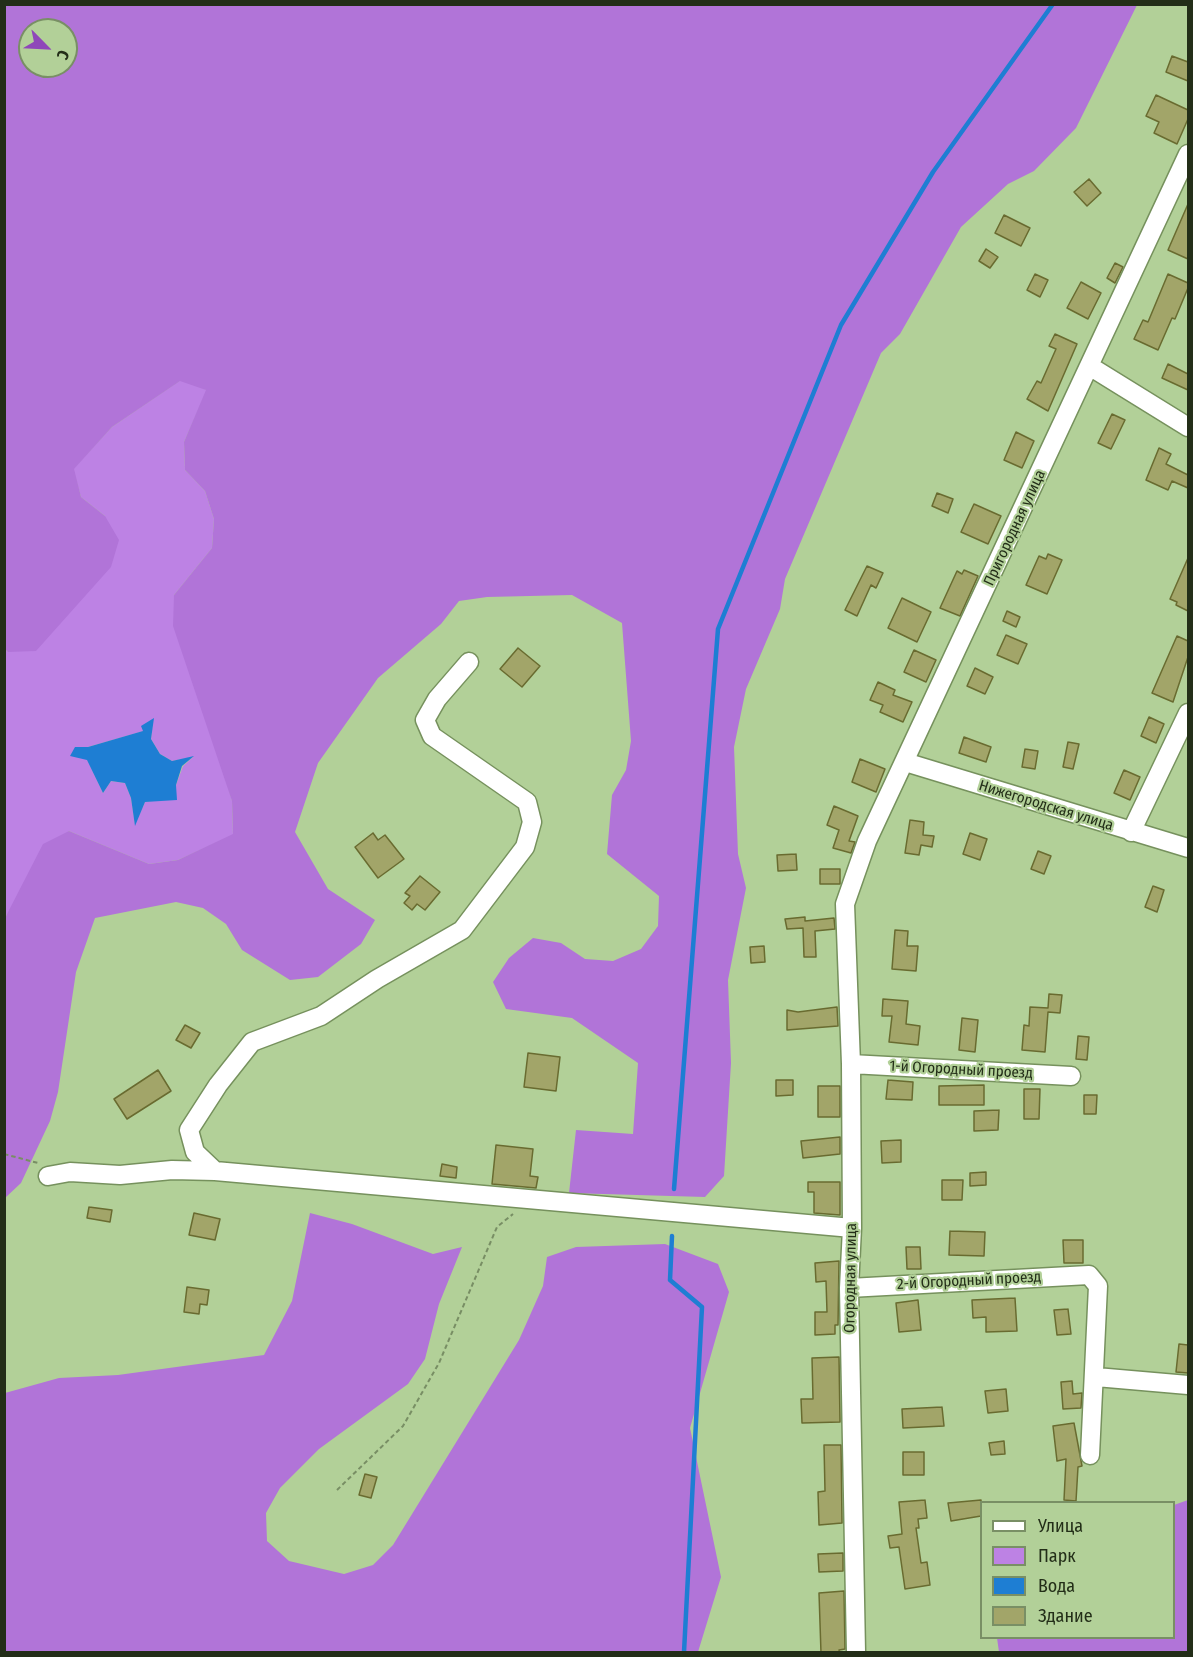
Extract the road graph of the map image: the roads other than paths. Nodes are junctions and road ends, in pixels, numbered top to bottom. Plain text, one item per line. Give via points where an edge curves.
1 (1188, 153) edge
2 (1090, 366) junction
3 (1188, 428) edge
4 (469, 662) dead end
5 (1188, 713) edge
6 (904, 762) junction
7 (1131, 832) junction
8 (1188, 848) edge
9 (845, 904) joint
10 (850, 1064) junction
11 (1071, 1076) dead end
12 (44, 1170) road end
13 (215, 1171) junction
14 (852, 1228) junction
15 (849, 1288) junction
16 (1096, 1377) junction
17 (1188, 1385) edge
18 (1090, 1455) dead end
19 (856, 1653) edge

1 - 2 street, Пригородная улица
2 - 3 street
2 - 6 street, Пригородная улица
4 - 13 street via 437,699 425,720 432,736 527,802 532,822 525,847 462,930 321,1016 252,1042 189,1130 195,1152
5 - 7 street
6 - 7 street, Нижегородская улица
6 - 9 street, Пригородная улица via 867,841
7 - 8 street, Нижегородская улица
9 - 10 street, Огородная улица
10 - 11 street, 1-й Огородный проезд
10 - 14 street, Огородная улица
12 - 13 street via 120,1175
13 - 14 street
14 - 15 street, Огородная улица
15 - 16 street, 2-й Огородный проезд via 1089,1275 1098,1286
15 - 19 street, Огородная улица
16 - 17 street
16 - 18 street

